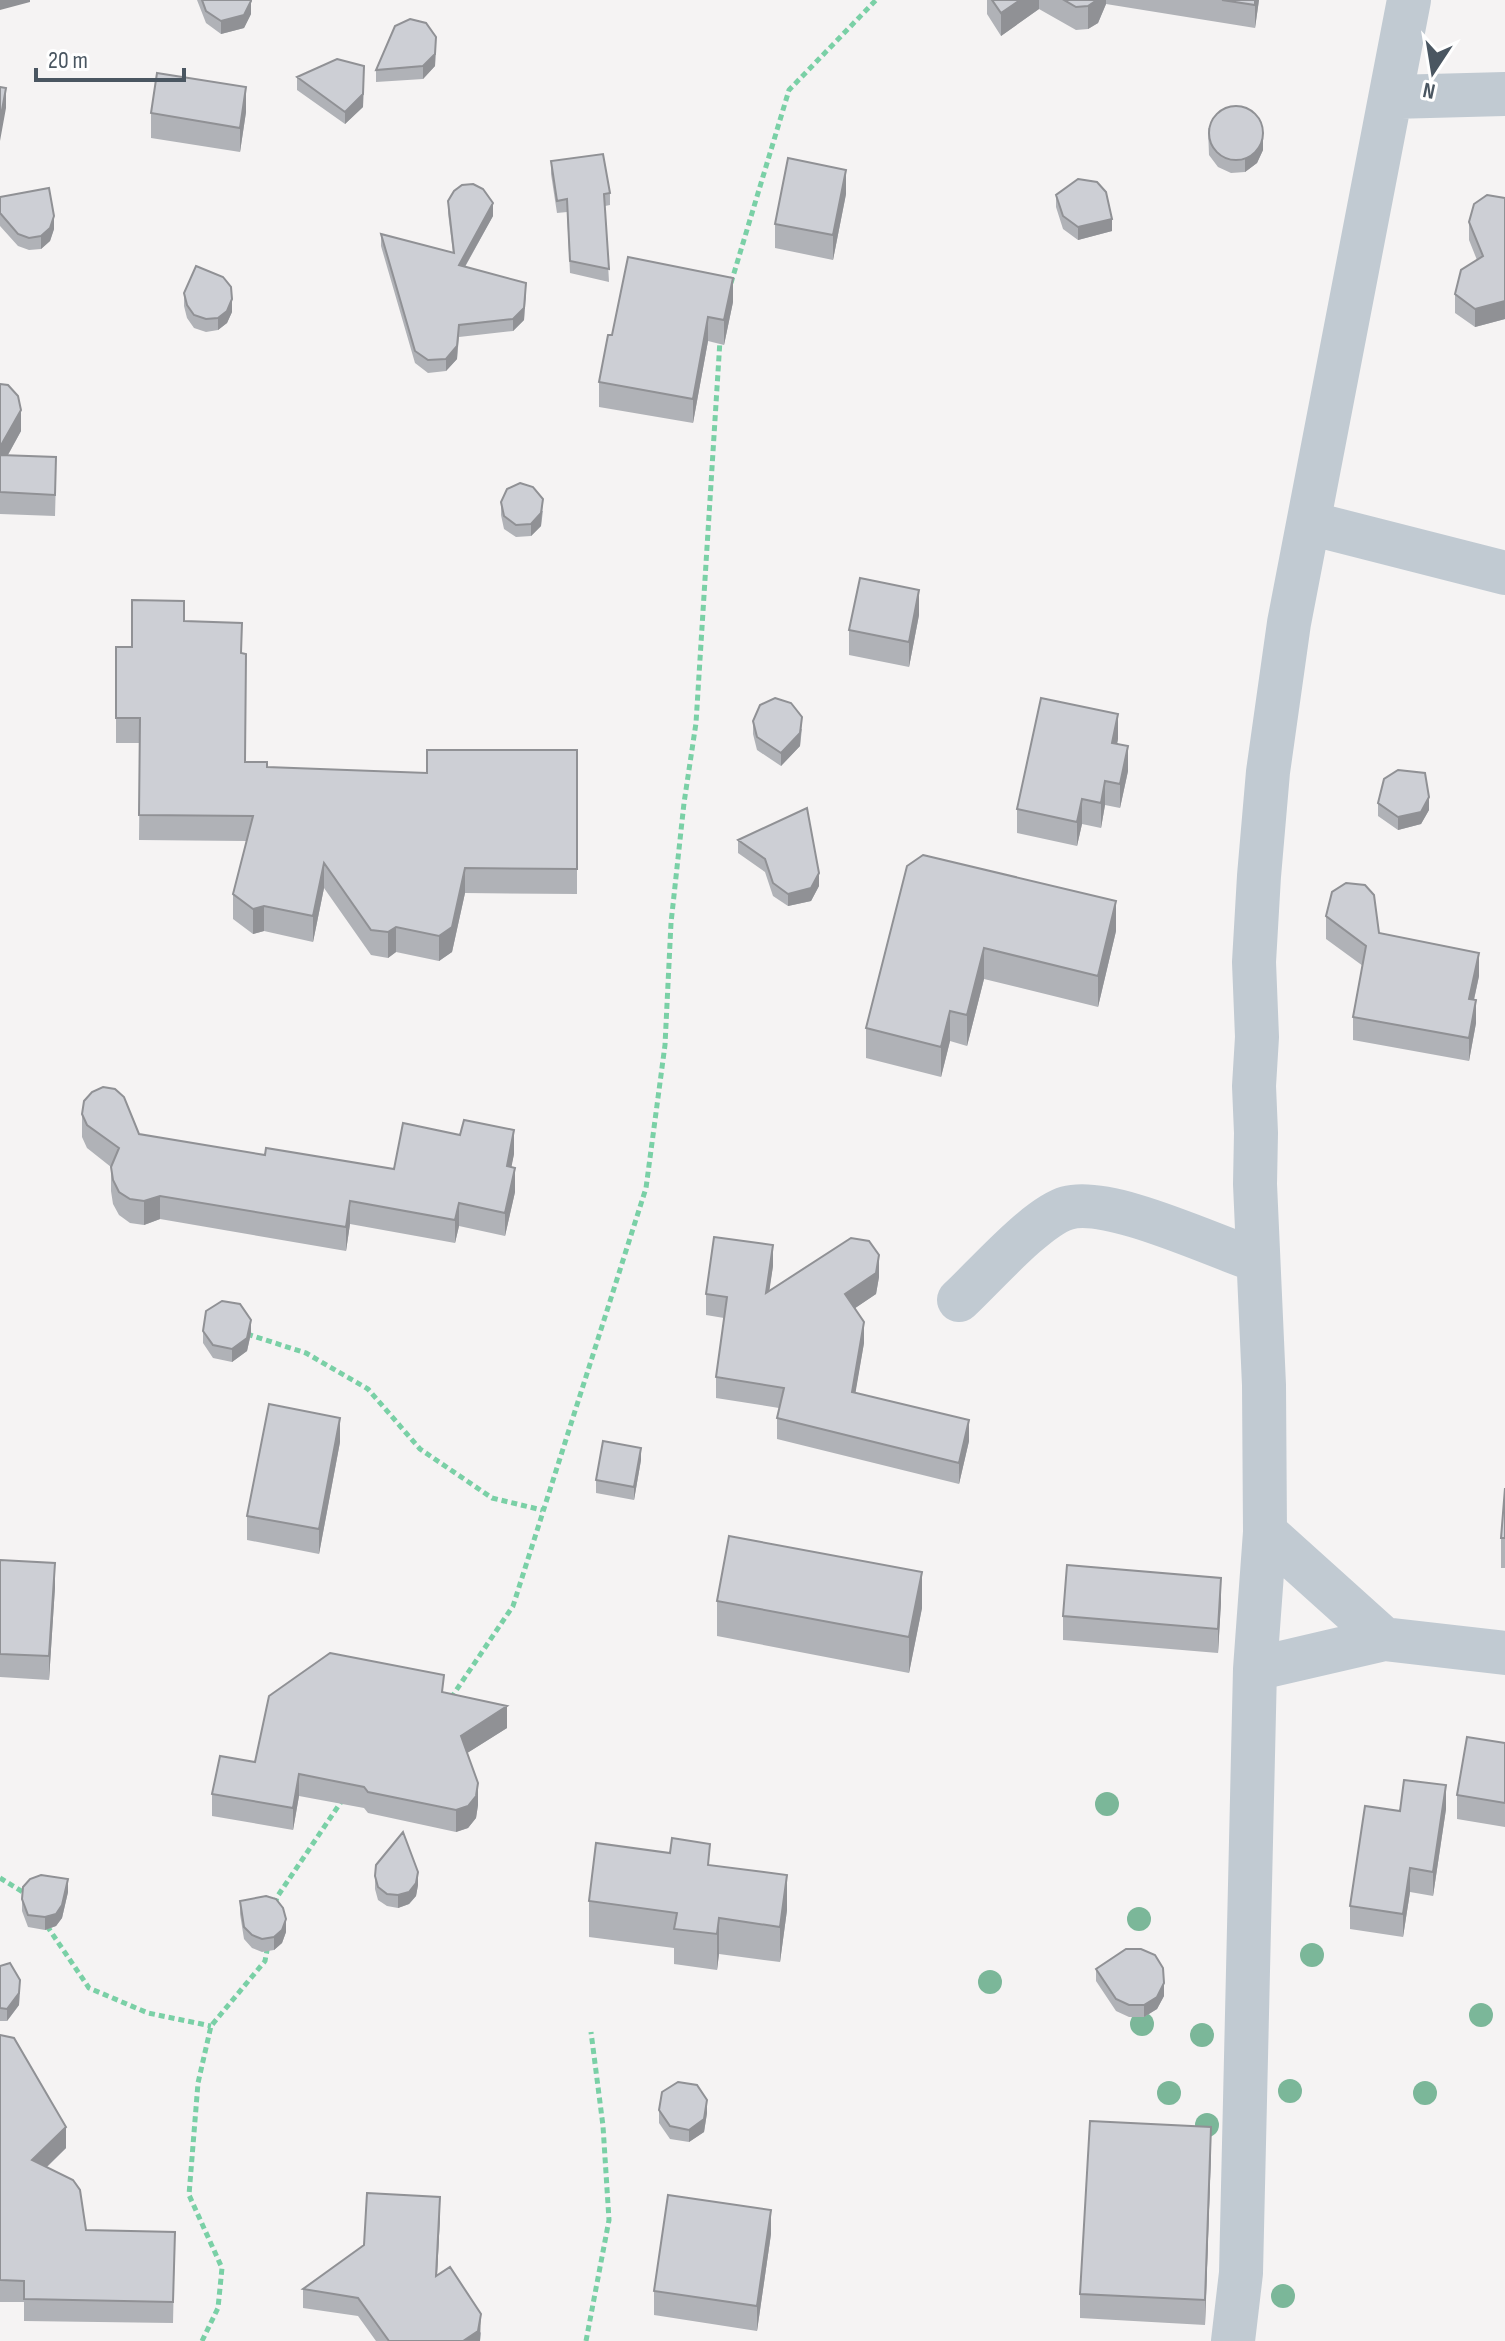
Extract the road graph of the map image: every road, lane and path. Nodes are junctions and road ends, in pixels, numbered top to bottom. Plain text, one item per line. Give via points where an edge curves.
1 (876, 0) edge
2 (1409, 0) edge
3 (1505, 94) edge
4 (1392, 97) junction
5 (730, 283) edge
6 (720, 329) edge
7 (1309, 523) junction
8 (1505, 573) edge
9 (1256, 1260) junction
10 (959, 1300) dead end
11 (241, 1332) edge
12 (542, 1510) junction
13 (1265, 1532) junction
14 (1384, 1639) junction
15 (1505, 1653) edge
16 (1255, 1669) junction
17 (447, 1705) edge
18 (351, 1788) edge
19 (0, 1878) edge
20 (30, 1900) edge
21 (274, 1910) edge
22 (45, 1921) edge
23 (269, 1936) edge
24 (211, 2026) junction
25 (591, 2032) dead end
26 (202, 2341) edge
27 (586, 2341) edge
28 (1233, 2341) edge

1 - 5 path via 789,90
2 - 4 street
3 - 4 street
4 - 7 street
6 - 12 path via 696,723 646,1188
7 - 8 street
7 - 9 street via 1289,623 1259,876 1254,962
9 - 10 street via 1153,1221 1100,1207 1068,1208 1043,1221
9 - 13 street
11 - 12 path via 306,1353 368,1389 420,1449 492,1498
12 - 17 path via 513,1606
13 - 14 street
13 - 16 street
14 - 15 street
14 - 16 street
16 - 28 street via 1241,2273
18 - 21 path via 277,1897
19 - 20 path
22 - 24 path via 89,1988 148,2013
23 - 24 path via 265,1961
24 - 26 path via 198,2083 189,2195 222,2268 218,2308
25 - 27 path via 609,2220

